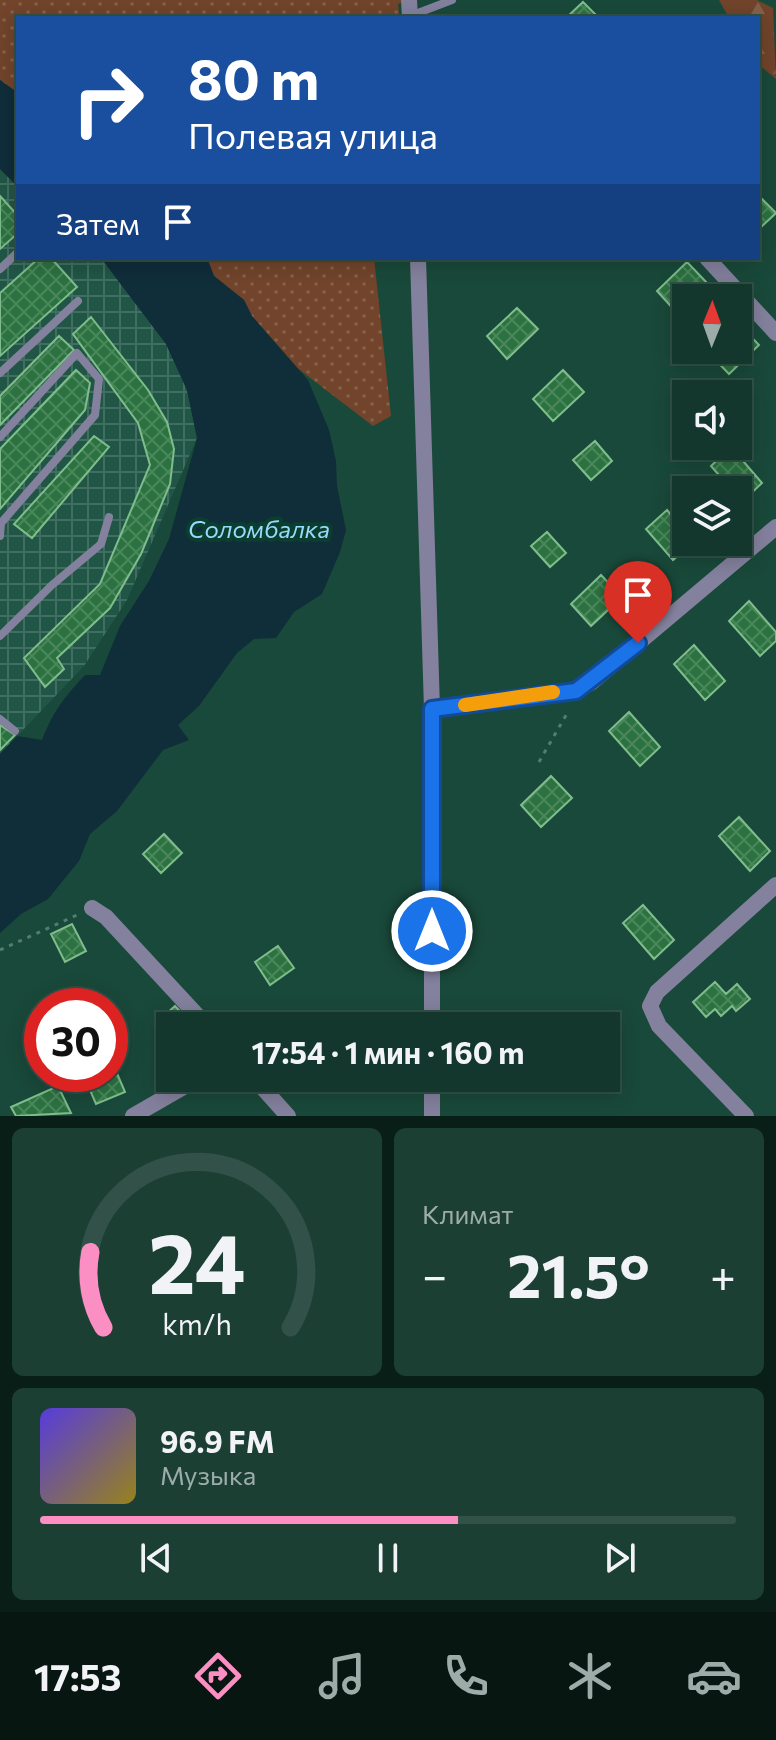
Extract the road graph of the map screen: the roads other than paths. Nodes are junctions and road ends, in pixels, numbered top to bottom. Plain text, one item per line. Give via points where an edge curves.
1 (452, 0) edge
2 (409, 11) edge
3 (16, 254) edge
4 (418, 260) edge
5 (709, 260) edge
6 (0, 269) edge
7 (78, 301) dead end
8 (776, 333) edge
9 (0, 373) edge
10 (0, 437) edge
11 (109, 517) dead end
12 (776, 527) edge
13 (0, 536) edge
14 (0, 636) edge
15 (432, 709) junction
16 (0, 719) edge
17 (15, 731) dead end
18 (776, 885) edge
19 (92, 908) road end
20 (194, 1012) edge
21 (432, 1012) edge
22 (175, 1092) edge
23 (267, 1092) edge
24 (432, 1092) edge
25 (133, 1116) edge
26 (288, 1116) edge
27 (432, 1116) edge
28 (746, 1116) edge

1 - 2 lane
3 - 6 lane
4 - 15 street
5 - 8 street
7 - 9 lane
10 - 13 lane via 77,353 99,379 95,415 1,523
11 - 14 lane via 101,544
12 - 15 street via 576,691
15 - 21 street
16 - 17 lane
18 - 28 street via 657,992 650,1006 659,1026
19 - 20 street
22 - 25 street
23 - 26 street
24 - 27 street

